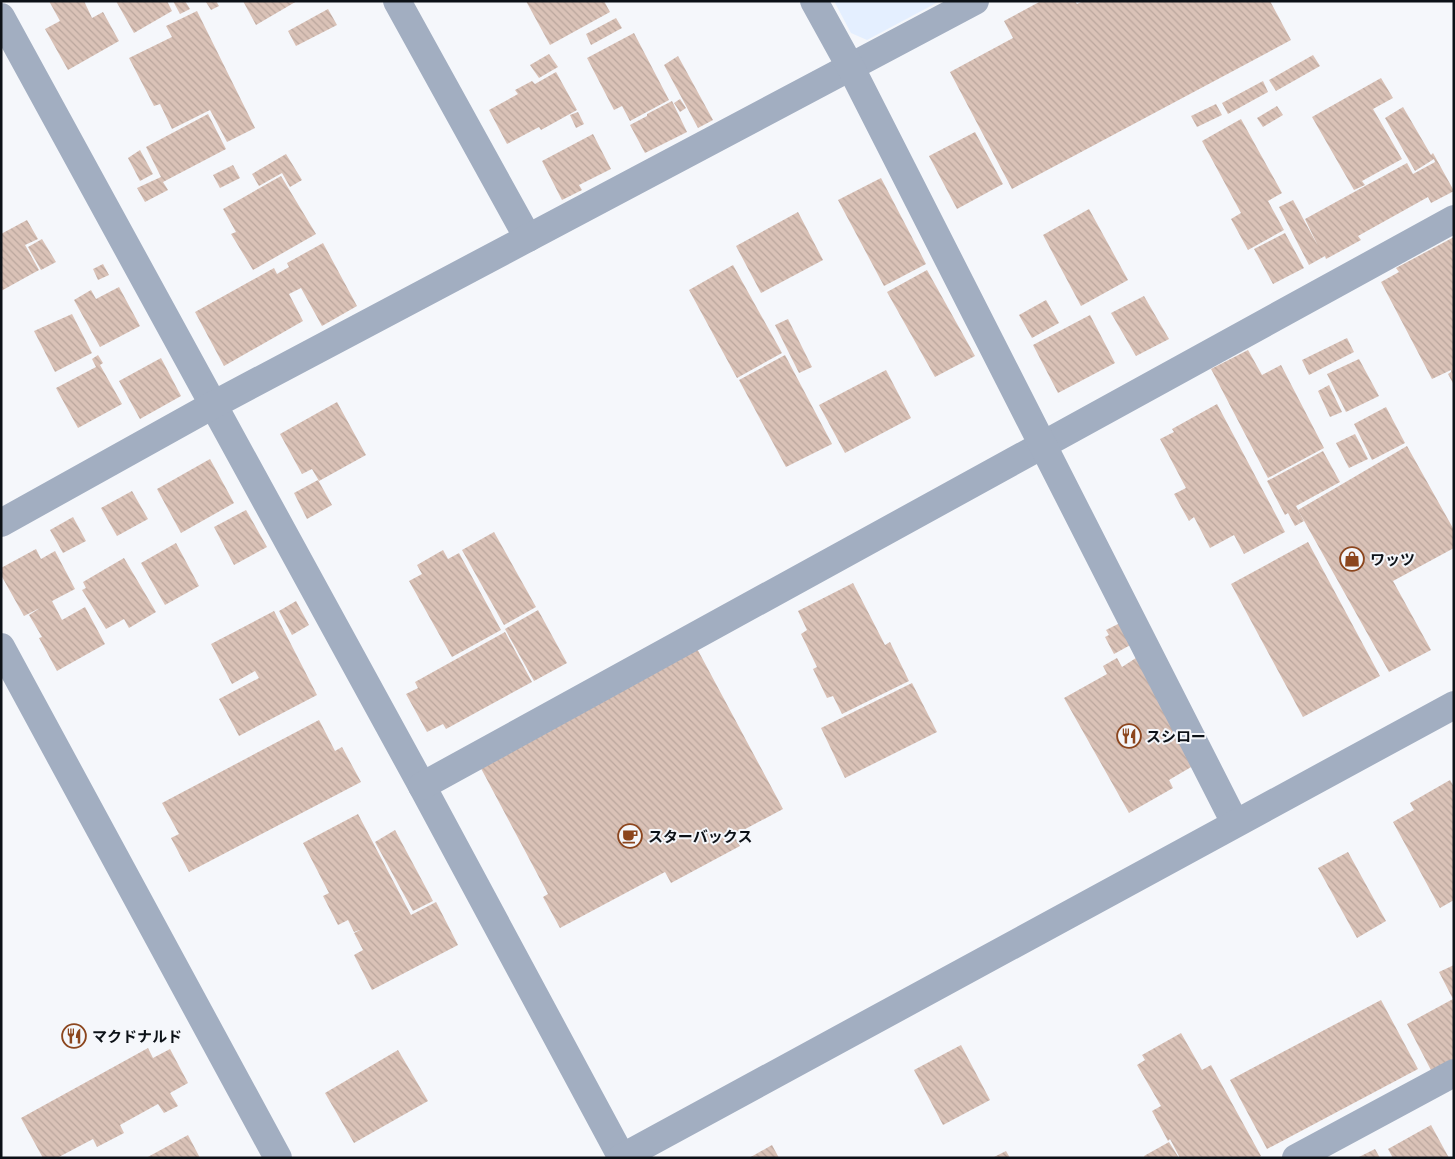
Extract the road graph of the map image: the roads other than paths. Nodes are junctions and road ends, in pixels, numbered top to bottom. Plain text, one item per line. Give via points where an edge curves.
1 (397, 1) edge
2 (814, 1) edge
3 (975, 1) edge
4 (1, 17) edge
5 (851, 68) junction
6 (1454, 219) edge
7 (528, 238) junction
8 (213, 405) junction
9 (1044, 444) junction
10 (1, 523) edge
11 (1, 647) edge
12 (1454, 704) edge
13 (422, 786) junction
14 (1235, 823) junction
15 (1454, 1073) edge
16 (278, 1158) edge
17 (622, 1158) edge
18 (1296, 1158) edge

1 - 7 street
2 - 5 street
3 - 5 street
4 - 8 street
5 - 7 street
5 - 9 street
6 - 9 street
7 - 8 street
8 - 10 street
8 - 13 street
9 - 13 street
9 - 14 street
11 - 16 street
12 - 14 street
13 - 17 street
14 - 17 street
15 - 18 street

